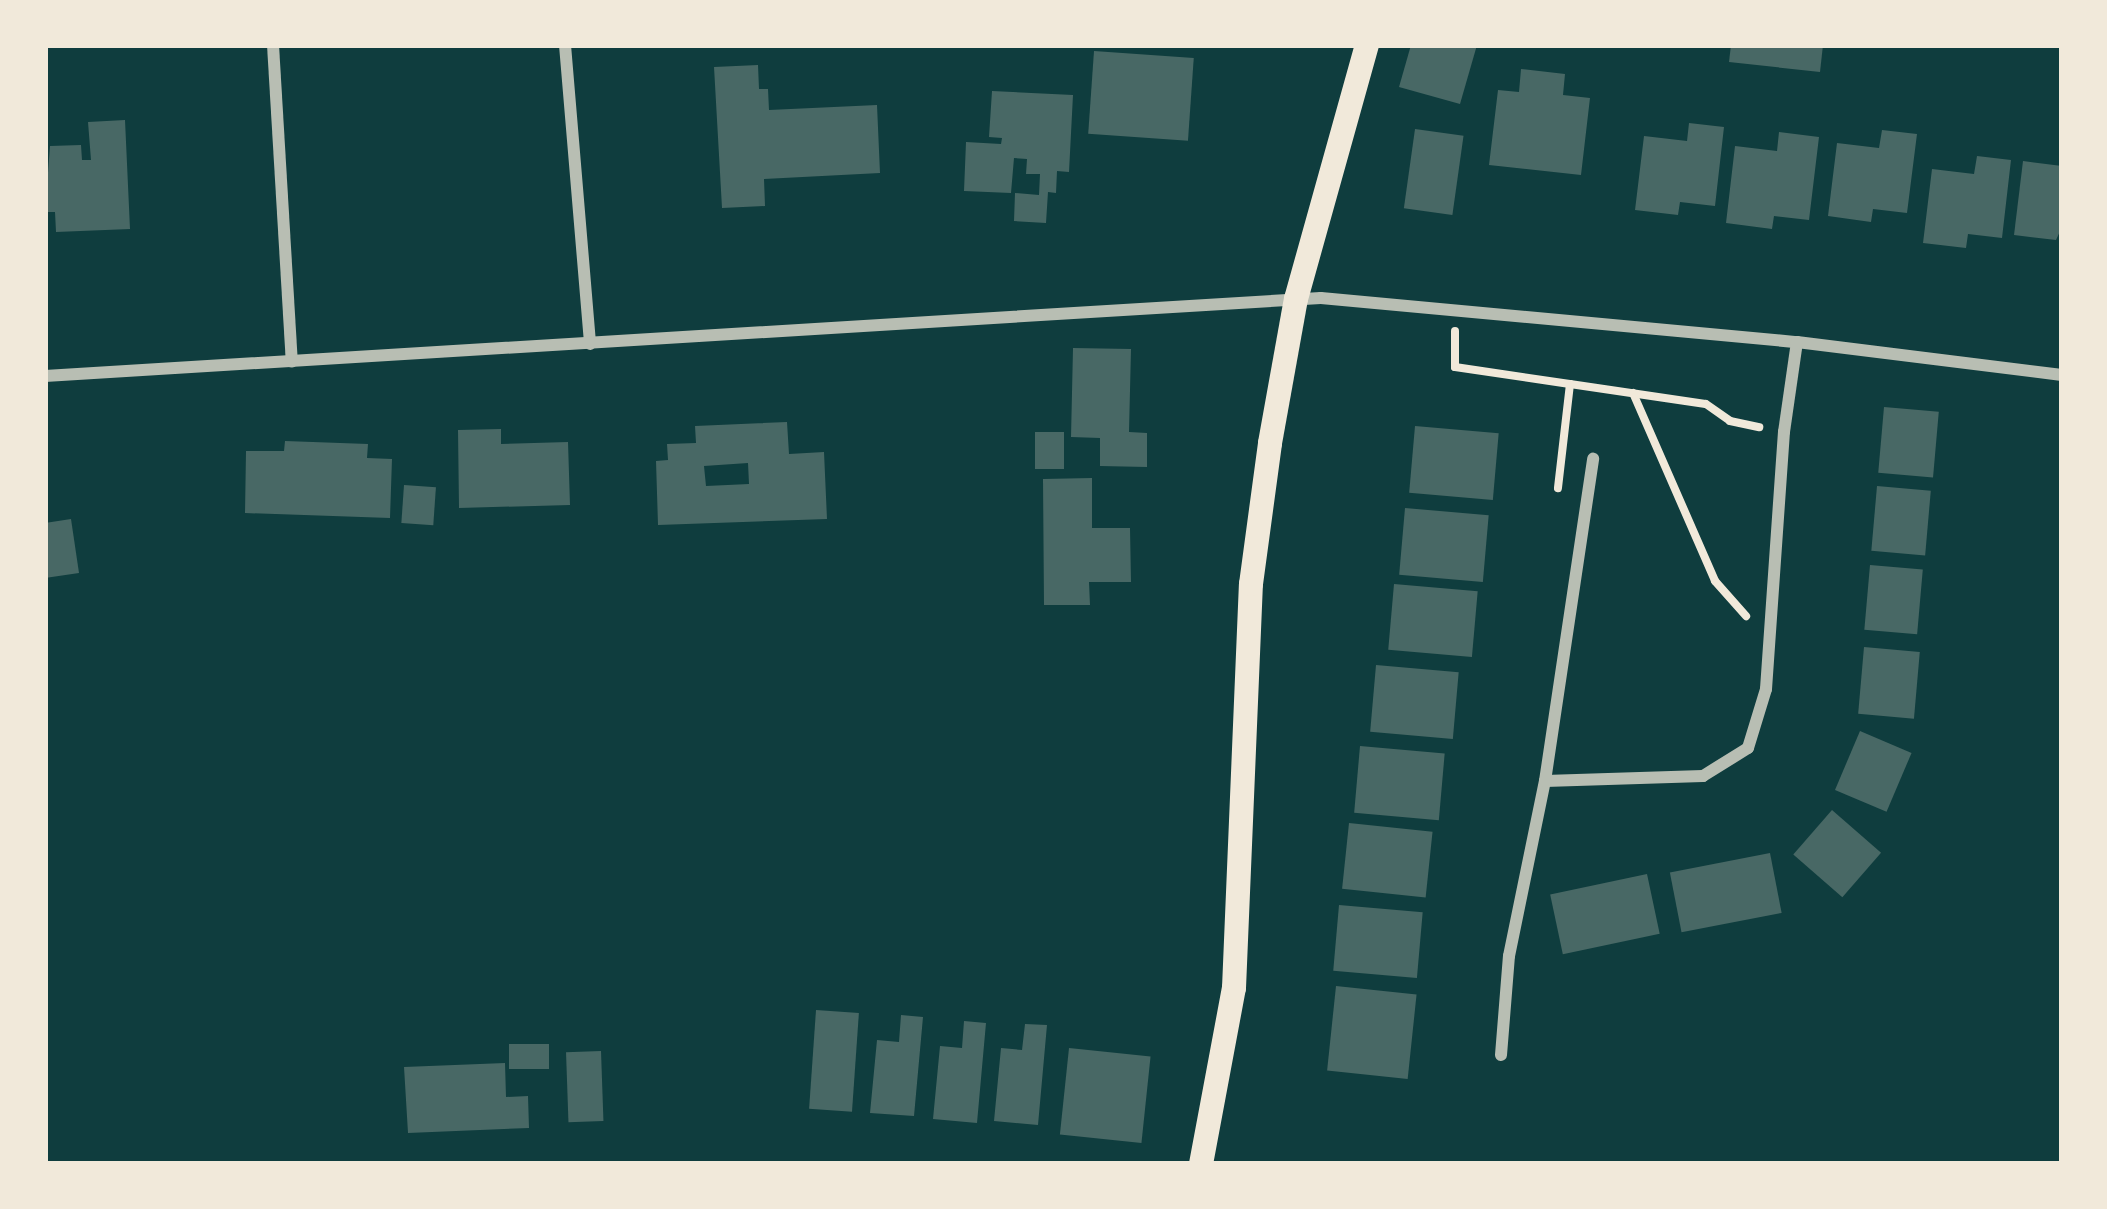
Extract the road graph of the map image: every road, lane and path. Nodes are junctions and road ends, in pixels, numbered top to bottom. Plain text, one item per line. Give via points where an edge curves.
1 (273, 45) edge
2 (565, 45) edge
3 (1367, 45) edge
4 (1296, 299) junction
5 (1455, 311) junction
6 (1797, 342) junction
7 (590, 344) junction
8 (292, 361) junction
9 (2062, 375) edge
10 (45, 376) edge
11 (1570, 384) junction
12 (1633, 393) junction
13 (1784, 432) junction
14 (1593, 459) dead end
15 (1558, 488) dead end
16 (1770, 623) junction
17 (1545, 782) junction
18 (1501, 1055) dead end
19 (1201, 1164) edge

1 - 8 street
2 - 7 street
3 - 4 main road
4 - 5 street
4 - 7 street
4 - 19 main road via 1251,584 1234,988
5 - 6 street
5 - 11 path via 1455,367
6 - 9 street
6 - 13 street
7 - 8 street
8 - 10 street
11 - 12 path
11 - 15 path
12 - 13 path via 1706,404 1730,422
12 - 16 path via 1715,581 1740,614
13 - 16 street
14 - 17 street
16 - 17 street via 1766,689 1748,748 1703,776
17 - 18 street via 1509,956

